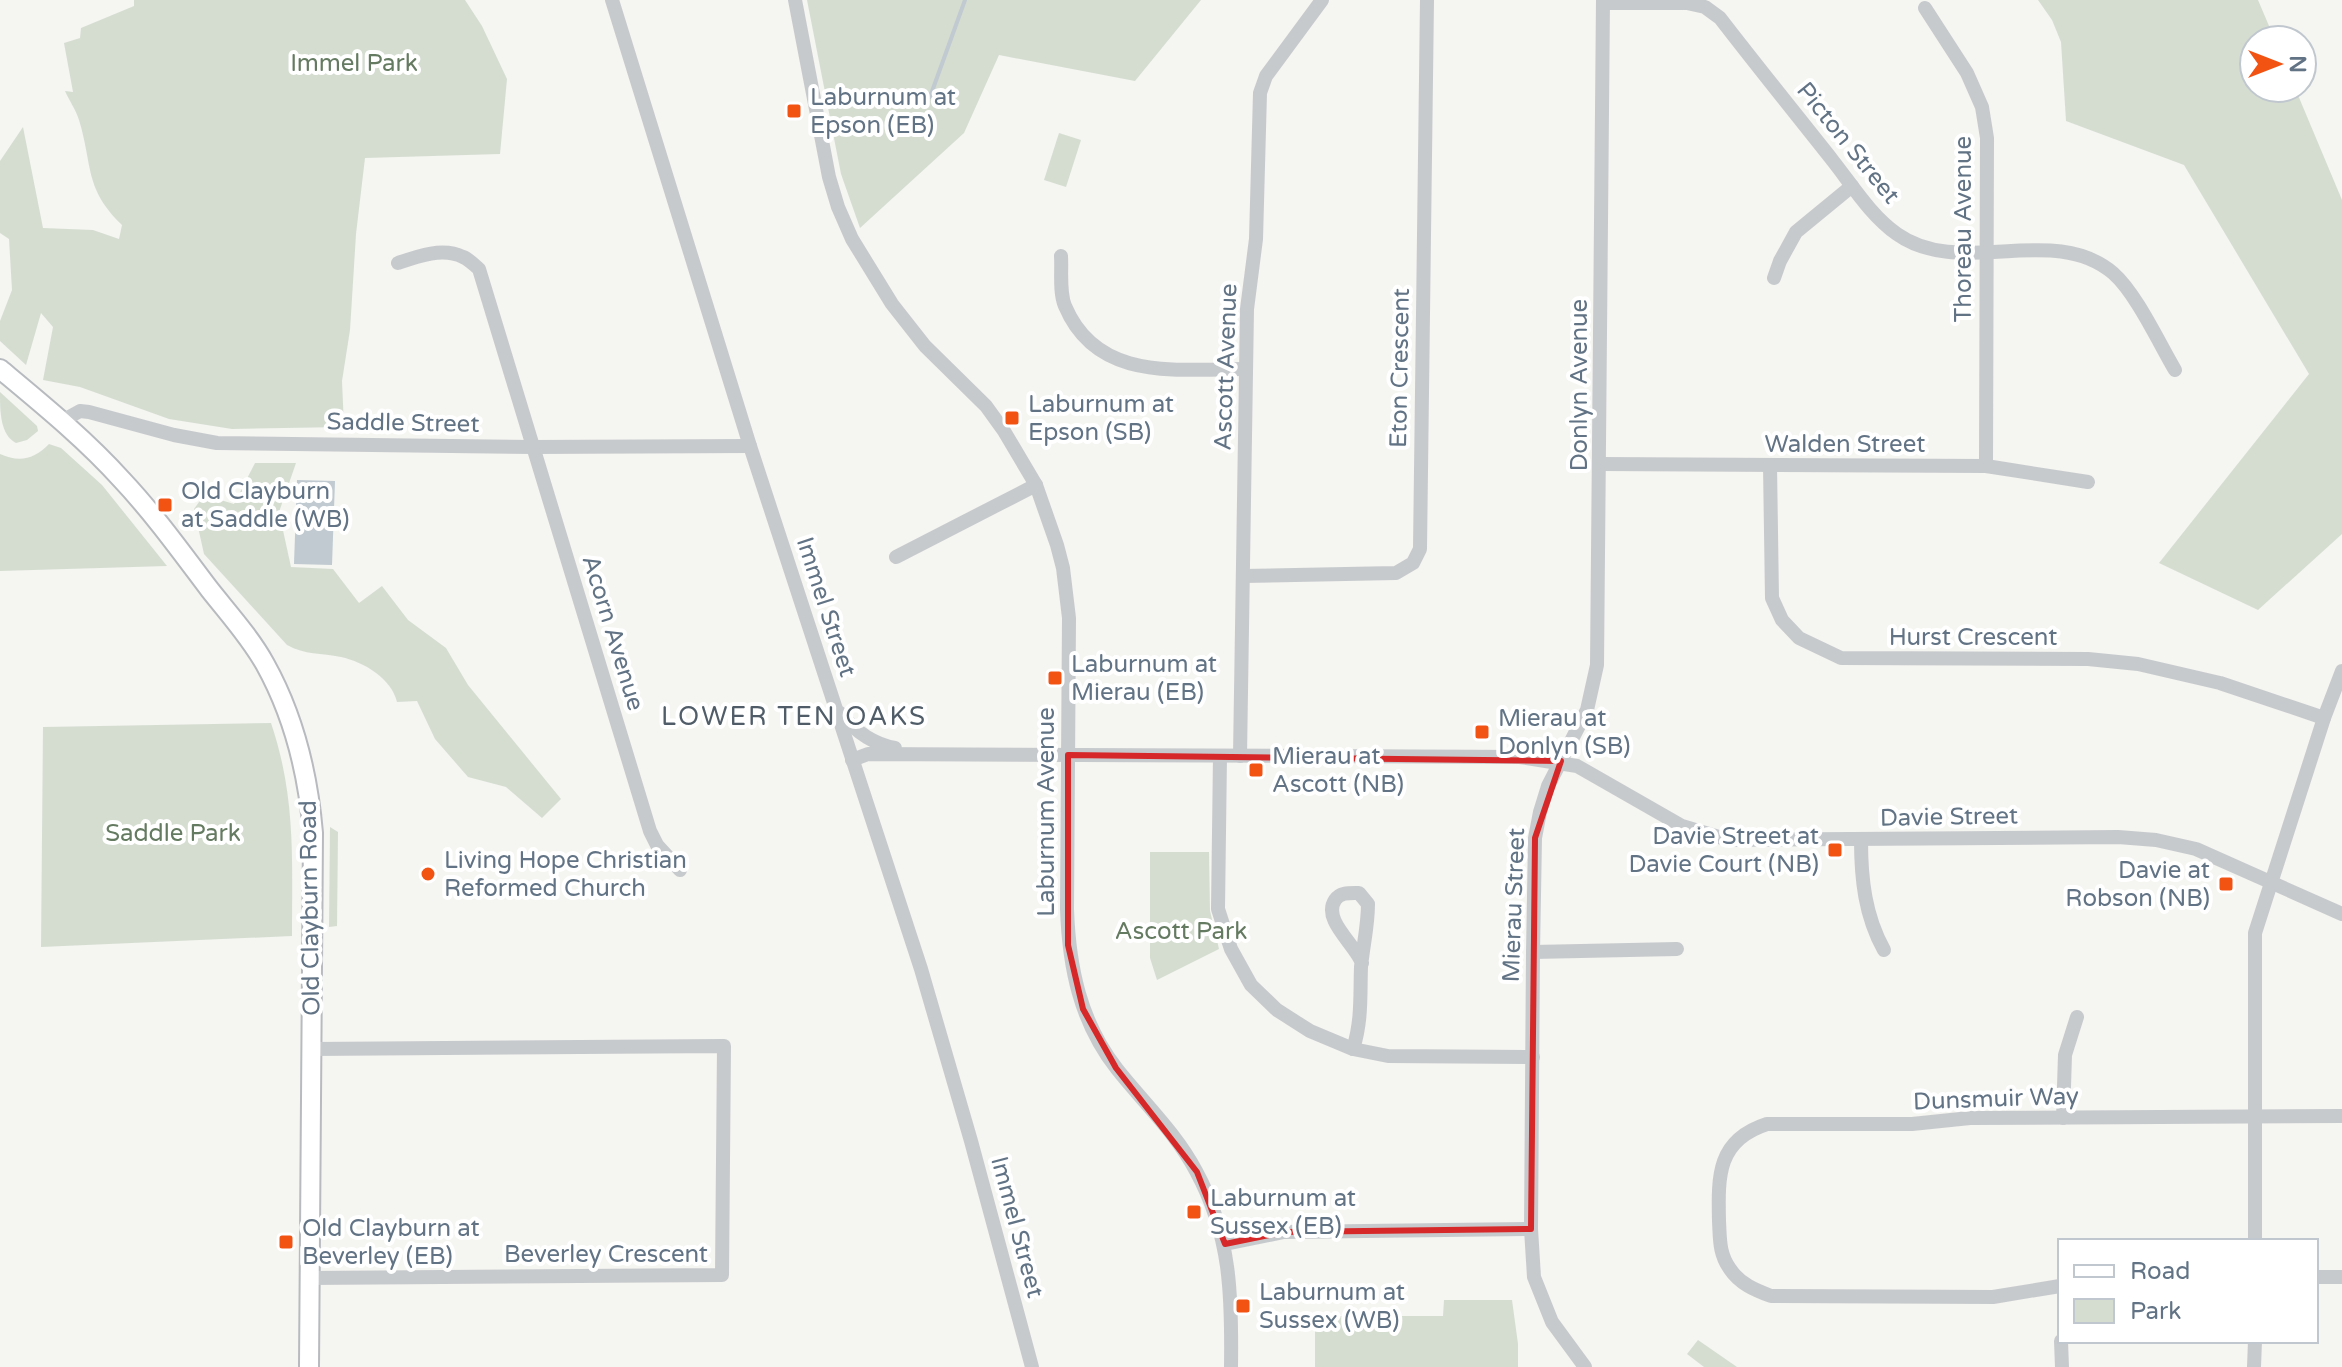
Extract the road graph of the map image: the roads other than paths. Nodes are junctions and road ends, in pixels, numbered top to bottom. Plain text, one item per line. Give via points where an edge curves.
1 (612, 0) edge
2 (795, 0) edge
3 (1322, 0) edge
4 (1427, 0) edge
5 (1603, 2) edge
6 (1925, 8) dead end
7 (1852, 186) junction
8 (1987, 252) junction
9 (1061, 256) dead end
10 (398, 263) dead end
11 (1774, 278) dead end
12 (0, 369) edge
13 (1245, 369) junction
14 (2175, 370) dead end
15 (62, 421) junction
16 (750, 446) junction
17 (533, 447) junction
18 (1601, 464) junction
19 (1770, 465) junction
20 (1986, 466) junction
21 (2088, 482) dead end
22 (1036, 485) junction
23 (896, 557) dead end
24 (1244, 576) junction
25 (2342, 671) edge
26 (835, 706) junction
27 (2324, 718) junction
28 (927, 754) junction
29 (1068, 755) junction
30 (1220, 756) junction
31 (1240, 756) junction
32 (852, 760) junction
33 (1561, 761) junction
34 (1861, 840) junction
35 (680, 870) dead end
36 (2270, 882) junction
37 (2342, 914) edge
38 (1360, 941) dead end
39 (1677, 949) dead end
40 (1884, 950) dead end
41 (1533, 952) junction
42 (2077, 1017) dead end
43 (313, 1049) junction
44 (1353, 1049) junction
45 (1533, 1057) junction
46 (2342, 1116) edge
47 (2255, 1117) junction
48 (2063, 1118) junction
49 (1531, 1229) junction
50 (2255, 1239) edge
51 (1225, 1244) junction
52 (2318, 1277) edge
53 (2342, 1277) edge
54 (309, 1278) junction
55 (2058, 1286) edge
56 (2061, 1343) edge
57 (2255, 1343) edge
58 (309, 1367) edge
59 (1032, 1367) edge
60 (1231, 1367) edge
61 (1585, 1367) edge
62 (2062, 1367) edge
63 (2254, 1367) edge

1 - 16 street, Immel Street
2 - 22 street, Laburnum Avenue via 829,177 852,239 900,315 986,406
3 - 13 street, Ascott Avenue via 1266,76 1260,93
4 - 24 street, Eton Crescent via 1420,549 1413,563 1396,573
5 - 7 street, Picton Street via 1687,3 1720,18
5 - 18 street, Donlyn Avenue
6 - 8 street, Thoreau Avenue via 1982,107
7 - 8 street, Picton Street via 1897,235 1917,245
7 - 11 street via 1796,232
8 - 14 street, Picton Street via 2056,252 2100,263 2124,285
8 - 20 street, Thoreau Avenue
9 - 13 street via 1063,303 1083,336 1111,359 1145,368
10 - 17 street, Acorn Avenue via 444,253 463,257 479,269
12 - 15 main road, Old Clayburn Road
13 - 24 street, Ascott Avenue
15 - 17 street, Saddle Street via 89,412 217,443
15 - 43 main road, Old Clayburn Road via 124,481 198,573 264,663 287,713 304,765 313,833
16 - 17 street, Saddle Street
16 - 26 street, Immel Street
17 - 35 street, Acorn Avenue via 650,831
18 - 19 street, Walden Street
18 - 33 street, Donlyn Avenue via 1597,665 1587,710
19 - 20 street, Walden Street
19 - 27 street, Hurst Crescent via 1772,598 1782,620 1820,650 1841,658 2138,664 2220,683
20 - 21 street, Walden Street
22 - 23 street
22 - 29 street, Laburnum Avenue via 1067,593
24 - 31 street, Ascott Avenue
25 - 27 street
26 - 28 street via 873,742
26 - 32 street, Immel Street
27 - 36 street
28 - 29 street
28 - 32 street via 868,754
29 - 30 street
29 - 51 street, Laburnum Avenue via 1068,945 1075,986 1116,1068 1197,1172
30 - 31 street
30 - 44 street via 1218,909 1231,949 1251,985 1277,1010
31 - 33 street
32 - 59 street, Immel Street via 921,969
33 - 34 street, Davie Street via 1682,826 1729,840
33 - 41 street, Mierau Street via 1548,786 1535,838
34 - 36 street, Davie Street via 2156,840 2196,849
34 - 40 street via 1862,883
36 - 37 street, Davie Street
36 - 47 street via 2255,933
38 - 44 street via 1360,1027
39 - 41 street
41 - 45 street, Mierau Street
42 - 48 street via 2065,1055
43 - 54 main road, Old Clayburn Road
43 - 54 street, Beverley Crescent via 724,1046 722,1275
44 - 45 street via 1388,1056
45 - 49 street, Mierau Street
46 - 47 street, Dunsmuir Way
47 - 48 street, Dunsmuir Way
47 - 50 street
48 - 55 street, Dunsmuir Way via 1767,1124 1749,1130 1726,1154 1719,1172 1721,1253 1746,1286 1771,1296 1993,1297
49 - 51 street via 1284,1232
49 - 61 street, Mierau Street via 1534,1277 1552,1322
51 - 60 street, Laburnum Avenue
52 - 53 street
54 - 58 main road, Old Clayburn Road
56 - 62 street
57 - 63 street

